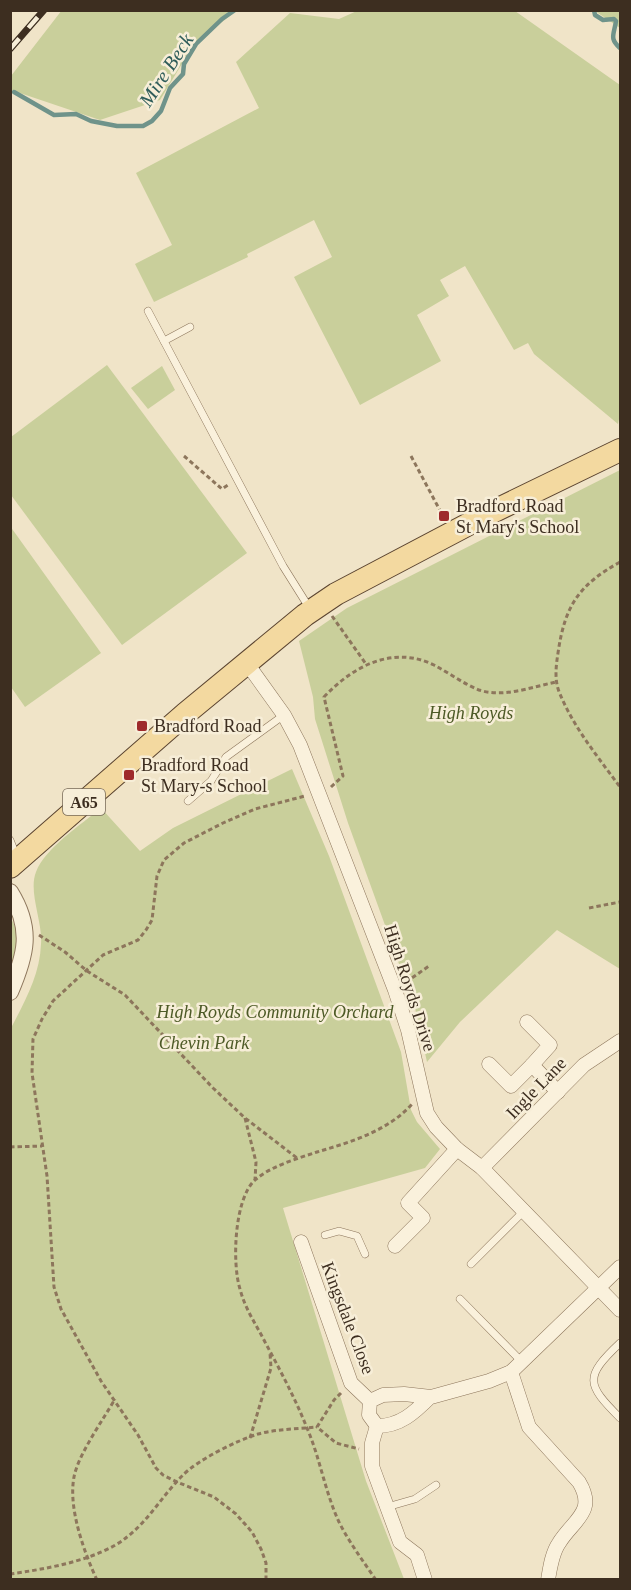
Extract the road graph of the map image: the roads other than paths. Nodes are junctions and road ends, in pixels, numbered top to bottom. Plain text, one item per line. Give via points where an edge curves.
1 (148, 311) dead end
2 (190, 327) dead end
3 (164, 341) junction
4 (621, 450) edge
5 (316, 608) junction
6 (246, 662) junction
7 (284, 715) junction
8 (188, 801) dead end
9 (13, 856) edge
10 (10, 892) edge
11 (10, 993) edge
12 (527, 1022) dead end
13 (621, 1041) edge
14 (489, 1064) dead end
15 (532, 1065) junction
16 (558, 1092) junction
17 (457, 1149) junction
18 (482, 1168) junction
19 (524, 1211) junction
20 (325, 1235) dead end
21 (305, 1241) dead end
22 (395, 1246) dead end
23 (365, 1254) dead end
24 (471, 1264) dead end
25 (621, 1266) edge
26 (599, 1288) junction
27 (460, 1299) dead end
28 (621, 1310) edge
29 (621, 1343) edge
30 (522, 1362) junction
31 (511, 1372) junction
32 (430, 1397) junction
33 (370, 1401) junction
34 (621, 1418) edge
35 (377, 1426) junction
36 (435, 1485) dead end
37 (387, 1507) junction
38 (426, 1580) edge
39 (548, 1580) edge

1 - 3 lane
2 - 3 lane
3 - 5 lane via 283,566
4 - 5 main road, A65 via 452,533
5 - 6 main road, A65
6 - 7 street, High Royds Drive
6 - 9 main road, A65
7 - 8 lane via 226,757 211,781
7 - 17 street, High Royds Drive via 319,792 395,990 427,1113
10 - 11 street via 25,928 26,943 23,964
12 - 15 street via 550,1045
13 - 16 street, Ingle Lane via 584,1065
14 - 15 street via 511,1086
15 - 16 street
16 - 18 street, Ingle Lane
17 - 18 street, High Royds Drive
17 - 22 street via 408,1203 423,1218
18 - 19 street, High Royds Drive
19 - 24 lane
19 - 26 street, High Royds Drive
20 - 23 lane via 339,1231 357,1236
21 - 33 street, Kingsdale Close via 351,1383
25 - 26 street
26 - 28 street, High Royds Drive
26 - 30 street
27 - 30 lane
29 - 34 lane via 601,1361 594,1385
30 - 31 street
31 - 32 street
31 - 39 street via 529,1427 585,1492 586,1504 578,1522 558,1543
32 - 33 street via 383,1395
32 - 35 street via 405,1420
33 - 35 street via 369,1415
35 - 37 street via 372,1466
36 - 37 lane via 415,1498
37 - 38 street via 400,1542 417,1555

